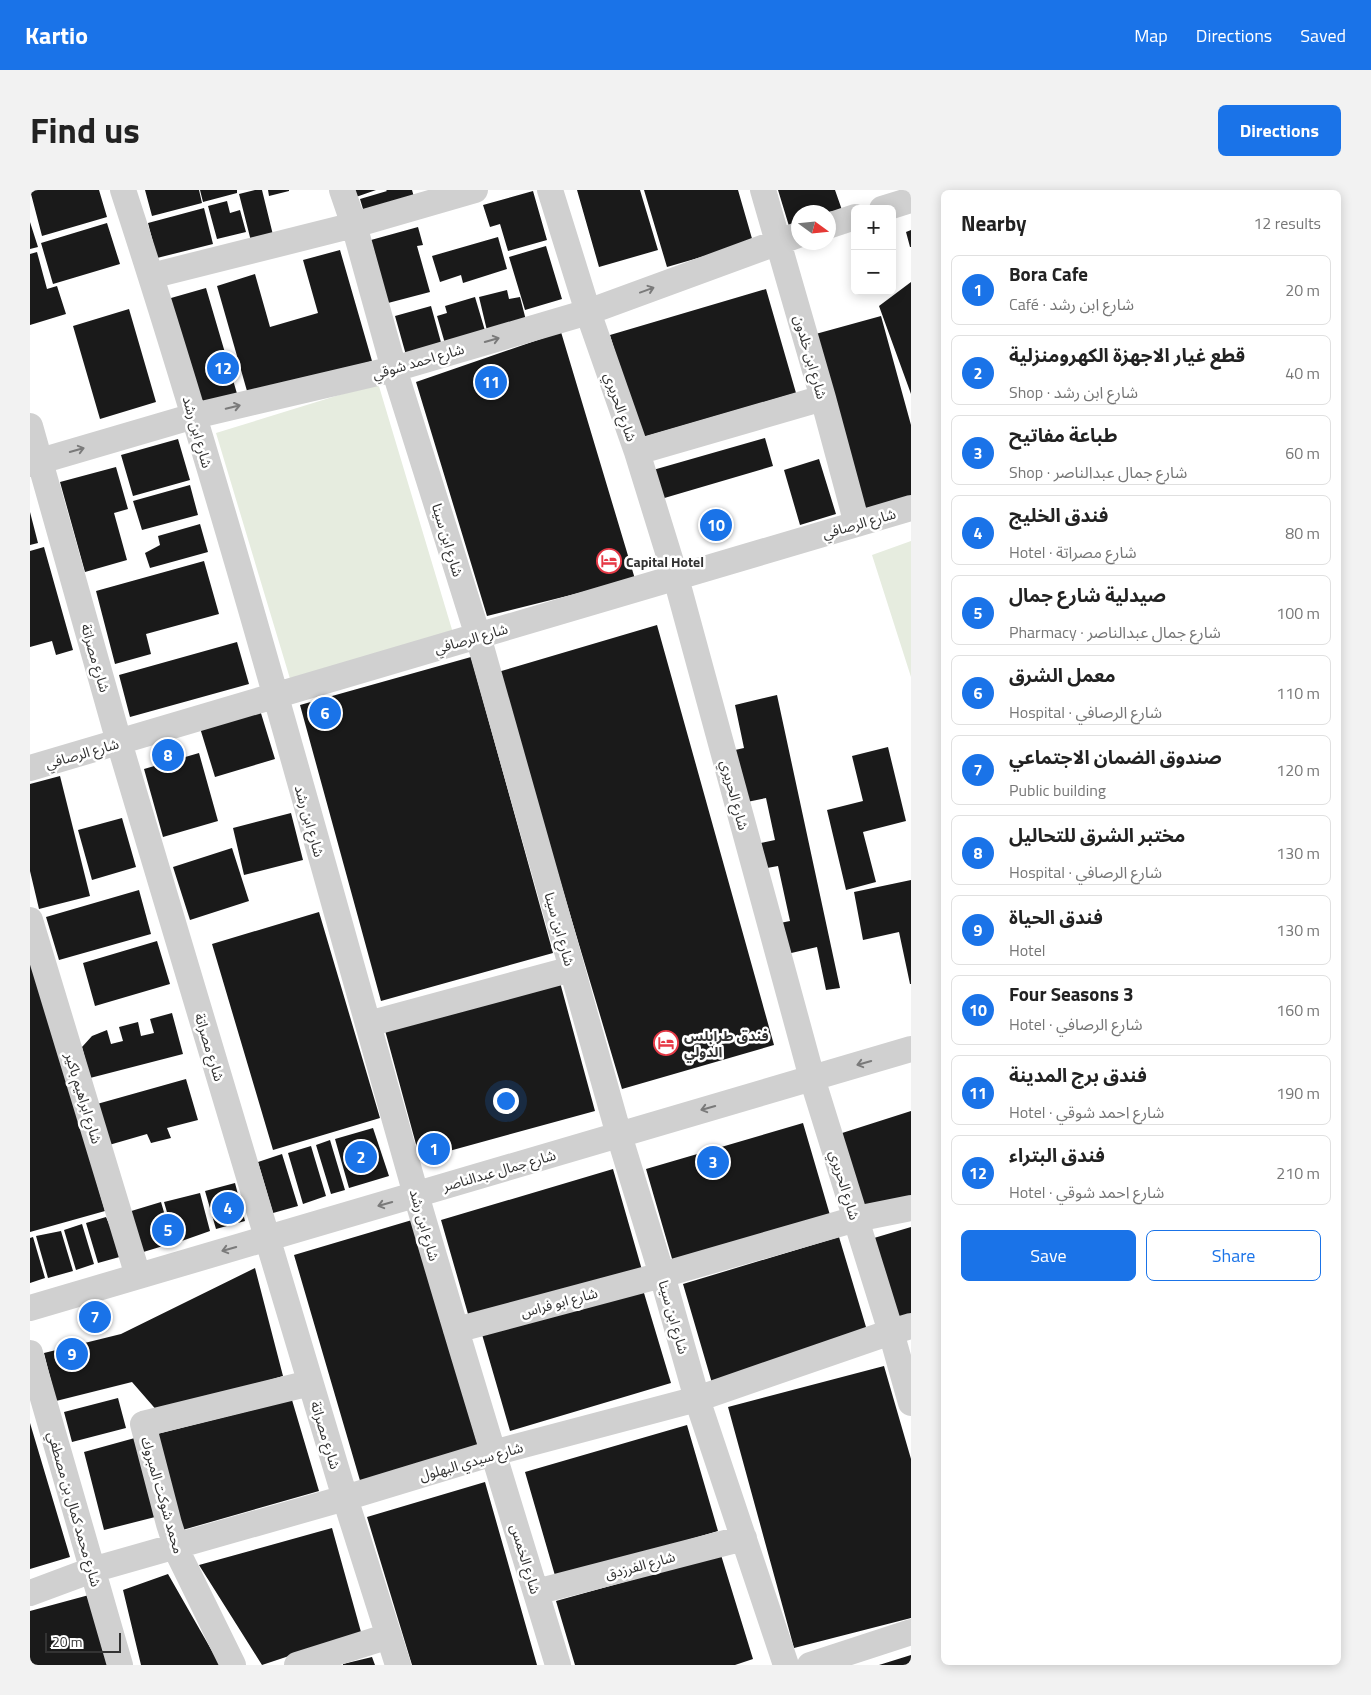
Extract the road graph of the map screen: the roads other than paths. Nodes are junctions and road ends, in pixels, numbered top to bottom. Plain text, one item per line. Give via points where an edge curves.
1 (123, 190) edge
2 (342, 190) edge
3 (475, 190) edge
4 (550, 190) edge
5 (763, 190) edge
6 (911, 200) edge
7 (895, 205) edge
8 (851, 218) edge
9 (836, 223) edge
10 (354, 225) junction
11 (788, 238) edge
12 (151, 276) junction
13 (588, 312) junction
14 (394, 369) junction
15 (823, 398) junction
16 (194, 416) junction
17 (30, 426) edge
18 (637, 452) junction
19 (35, 462) edge
20 (911, 508) edge
21 (857, 524) junction
22 (676, 578) junction
23 (478, 636) junction
24 (275, 696) junction
25 (119, 742) junction
26 (30, 768) edge
27 (30, 920) edge
28 (572, 969) junction
29 (368, 1024) junction
30 (911, 1049) edge
31 (812, 1078) junction
32 (619, 1135) junction
33 (416, 1194) junction
34 (911, 1208) edge
35 (856, 1219) junction
36 (267, 1238) junction
37 (662, 1275) junction
38 (138, 1276) junction
39 (30, 1308) edge
40 (901, 1329) edge
41 (456, 1330) junction
42 (30, 1352) edge
43 (310, 1383) junction
44 (697, 1399) junction
45 (911, 1404) edge
46 (493, 1453) junction
47 (344, 1498) junction
48 (744, 1538) junction
49 (176, 1545) junction
50 (92, 1570) junction
51 (536, 1592) junction
52 (30, 1593) edge
53 (911, 1632) edge
54 (389, 1636) junction
55 (120, 1665) edge
56 (233, 1665) edge
57 (297, 1665) edge
58 (398, 1665) edge
59 (558, 1665) edge
60 (786, 1665) edge
61 (810, 1665) edge

1 - 12 street, شارع ابن رشد
2 - 10 street, شارع ابن سينا
3 - 10 street
4 - 13 street, شارع الحريري
5 - 11 street, شارع ابن خلدون
6 - 7 street
8 - 9 street
10 - 12 street
10 - 14 street, شارع ابن سينا
13 -> 11 street, شارع احمد شوقي
11 - 15 street, شارع ابن خلدون
12 - 16 street, شارع ابن رشد
14 -> 13 street, شارع احمد شوقي
13 - 18 street, شارع الحريري
16 -> 14 street, شارع احمد شوقي
14 - 23 street, شارع ابن سينا
15 - 18 street
15 - 21 street, شارع ابن خلدون
19 -> 16 street, شارع احمد شوقي
16 - 24 street, شارع ابن رشد
17 - 19 street, شارع مصراتة
18 - 22 street, شارع الحريري
19 - 25 street, شارع مصراتة
20 - 21 street, شارع الرصافي
21 - 22 street, شارع الرصافي
22 - 23 street, شارع الرصافي
22 - 31 street, شارع الحريري
23 - 24 street, شارع الرصافي
23 - 28 street, شارع ابن سينا
24 - 25 street, شارع الرصافي
24 - 29 street, شارع ابن رشد
25 - 26 street, شارع الرصافي
25 - 36 street, شارع مصراتة
27 - 38 street, شارع ابراهيم باكير
28 - 29 street
28 - 32 street, شارع ابن سينا
29 - 33 street, شارع ابن رشد
30 -> 31 street, شارع جمال عبدالناصر
31 -> 32 street, شارع جمال عبدالناصر
31 - 35 street, شارع الحريري
32 - 33 street, شارع جمال عبدالناصر
32 - 37 street, شارع ابن سينا
33 -> 36 street, شارع جمال عبدالناصر
33 - 41 street, شارع ابن رشد
34 - 35 street, شارع ابو فراس
35 - 37 street, شارع ابو فراس
35 - 40 street, شارع الحريري
36 -> 38 street, شارع جمال عبدالناصر
36 - 43 street, شارع مصراتة
37 - 41 street, شارع ابو فراس
37 - 44 street, شارع ابن سينا
38 - 39 street, شارع جمال عبدالناصر
40 - 44 street, شارع سيدي البهلول
40 - 45 street, شارع الحريري
41 - 46 street, شارع ابن رشد
42 - 50 street, شارع محمد كمال بن مصطفي
43 - 47 street, شارع مصراتة
43 - 49 street, محمد شوكت المبروك via 144,1424
44 - 46 street, شارع سيدي البهلول
44 - 48 street, شارع ابن سينا
46 - 47 street, شارع سيدي البهلول
46 - 51 street, شارع الخمس
47 - 49 street, شارع سيدي البهلول
47 - 54 street, شارع مصراتة
48 - 51 street, شارع الفرزدق
48 - 60 street, شارع ابن سينا
49 - 50 street, شارع سيدي البهلول
49 - 56 street, محمد شوكت المبروك
50 - 52 street, شارع سيدي البهلول
50 - 55 street, شارع محمد كمال بن مصطفي
51 - 59 street, شارع الخمس
53 - 61 street
54 - 57 street
54 - 58 street, شارع مصراتة

